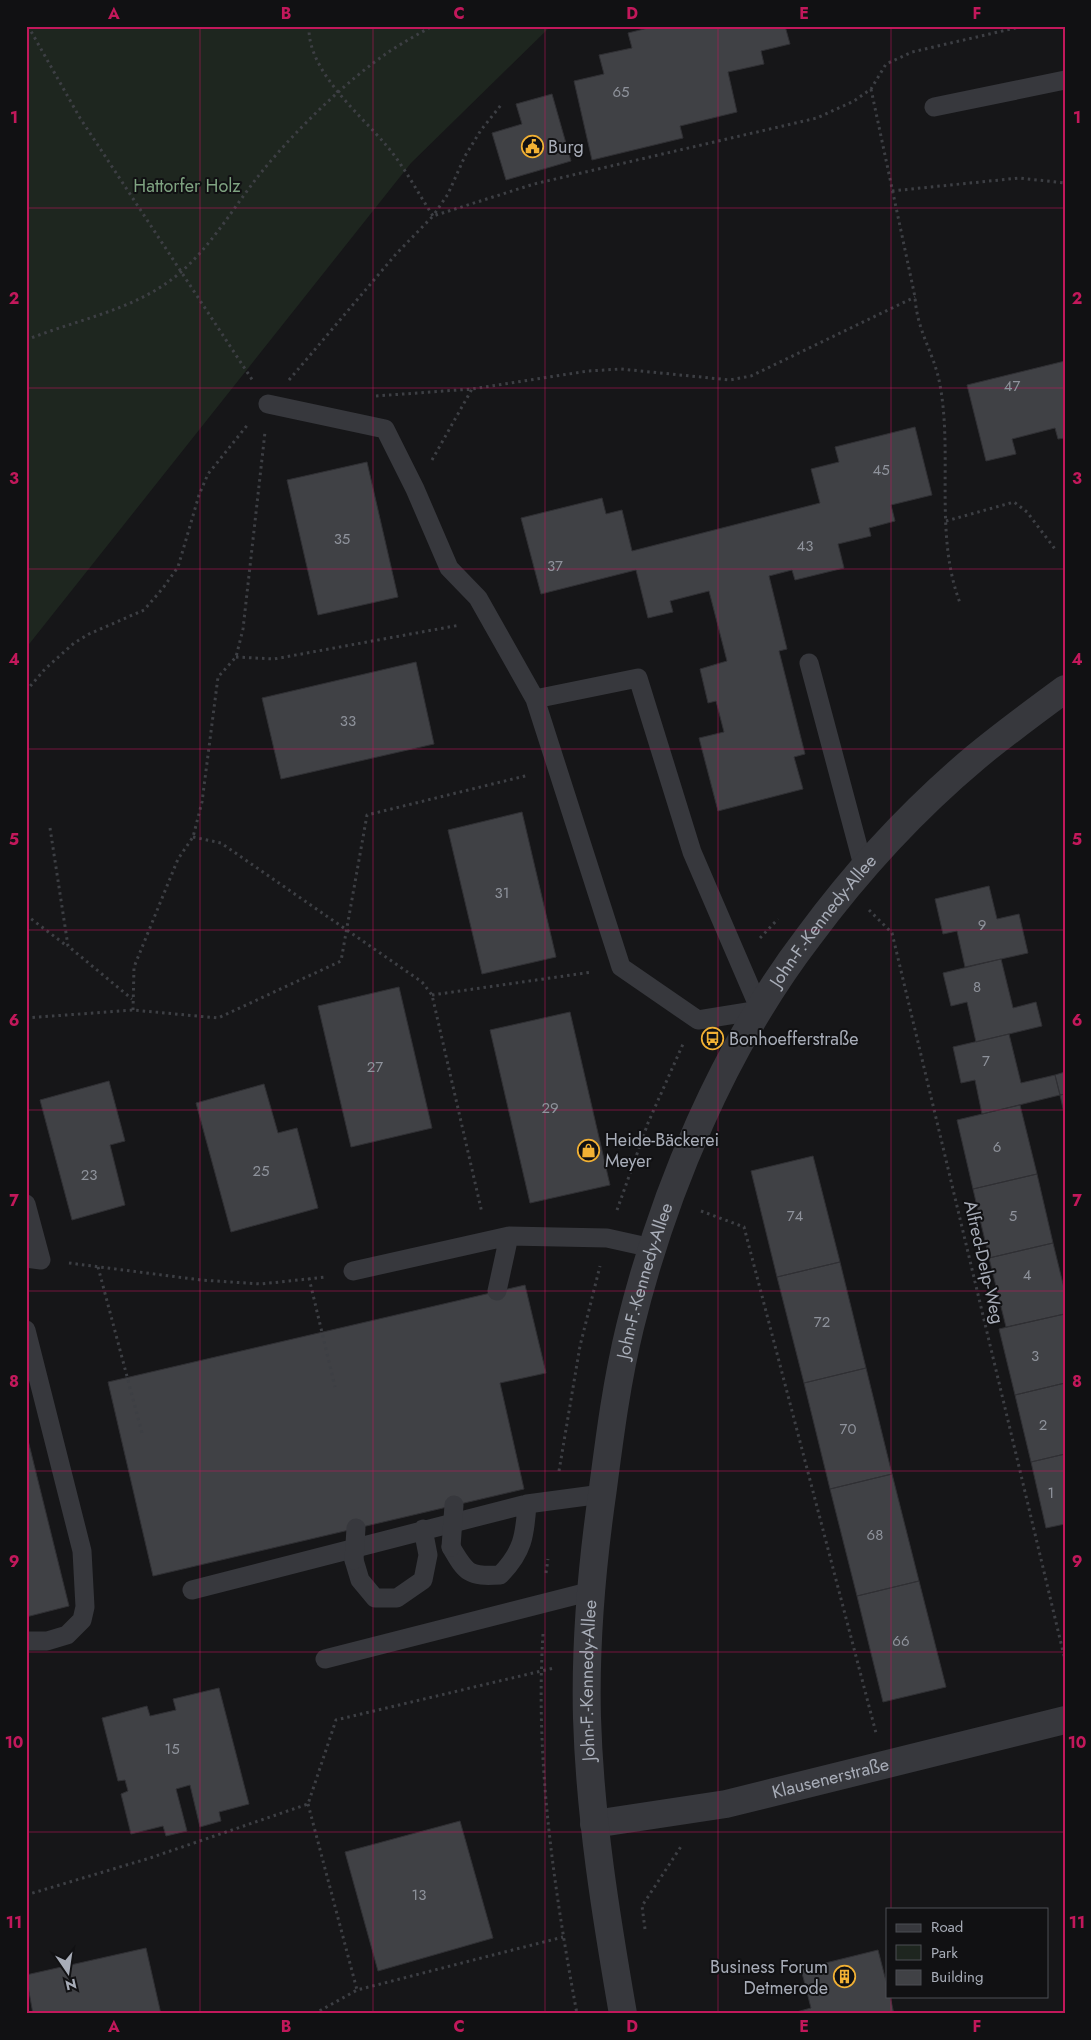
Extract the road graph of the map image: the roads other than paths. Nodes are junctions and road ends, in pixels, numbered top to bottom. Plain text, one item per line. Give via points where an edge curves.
1 (1065, 80) edge
2 (934, 107) dead end
3 (268, 404) road end
4 (809, 663) dead end
5 (1065, 688) edge
6 (535, 699) junction
7 (855, 878) junction
8 (760, 1010) junction
9 (26, 1204) edge
10 (509, 1236) junction
11 (652, 1248) junction
12 (33, 1259) edge
13 (353, 1271) road end
14 (497, 1291) dead end
15 (26, 1330) edge
16 (602, 1494) junction
17 (526, 1504) junction
18 (454, 1505) dead end
19 (356, 1528) dead end
20 (423, 1529) junction
21 (192, 1590) dead end
22 (592, 1592) junction
23 (26, 1641) edge
24 (325, 1659) dead end
25 (1065, 1720) edge
26 (594, 1824) junction
27 (623, 2014) edge

1 - 2 lane
3 - 6 lane via 385,429 449,568 478,598
4 - 7 lane
5 - 7 street, John-F.-Kennedy-Allee via 976,757 929,800
6 - 8 lane via 621,967 698,1020
6 - 8 lane via 638,678 692,852
7 - 8 street, John-F.-Kennedy-Allee via 806,939
8 - 11 street, John-F.-Kennedy-Allee via 705,1114
9 - 12 lane
10 - 11 lane via 607,1238
10 - 13 lane
10 - 14 lane
11 - 16 street, John-F.-Kennedy-Allee via 626,1346
15 - 23 lane via 82,1551 85,1607 82,1620 67,1635 47,1641
16 - 17 lane
16 - 22 street, John-F.-Kennedy-Allee
17 - 18 lane, bridge via 525,1534 515,1560 500,1574 480,1576 464,1568 451,1547
17 - 20 lane
19 - 20 lane, bridge via 354,1560 360,1580 375,1598 397,1598 423,1580 428,1555
20 - 21 lane
22 - 24 lane
22 - 26 street, John-F.-Kennedy-Allee via 586,1660
25 - 26 street, Klausenerstraße via 726,1804
26 - 27 street, John-F.-Kennedy-Allee

